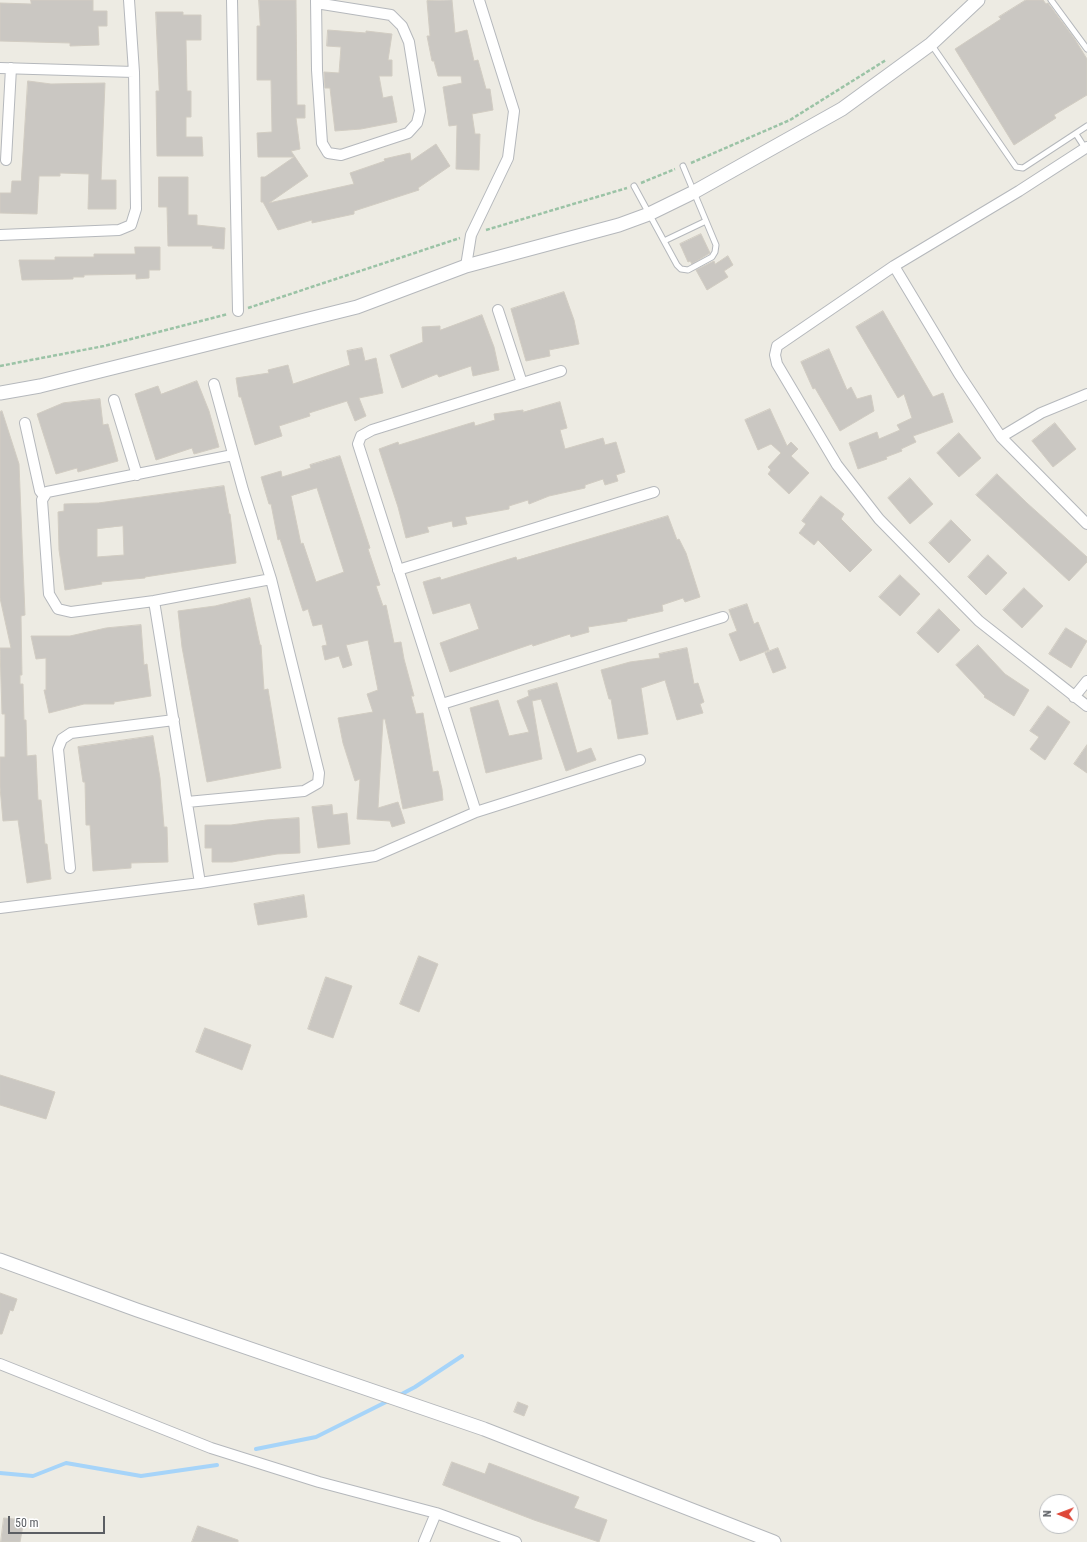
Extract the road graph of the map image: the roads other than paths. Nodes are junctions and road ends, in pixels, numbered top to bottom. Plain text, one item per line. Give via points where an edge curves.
1 (129, 0) edge
2 (232, 0) edge
3 (479, 0) edge
4 (978, 0) edge
5 (1051, 0) edge
6 (316, 2) edge
7 (931, 44) junction
8 (1087, 49) edge
9 (0, 68) edge
10 (11, 68) junction
11 (134, 72) junction
12 (1087, 126) edge
13 (1076, 134) junction
14 (1086, 147) edge
15 (6, 160) dead end
16 (683, 166) road end
17 (634, 186) road end
18 (694, 192) junction
19 (649, 214) junction
20 (706, 221) junction
21 (0, 235) edge
22 (664, 241) junction
23 (466, 266) junction
24 (894, 266) junction
25 (498, 310) dead end
26 (238, 311) road end
27 (561, 371) dead end
28 (522, 383) junction
29 (214, 384) dead end
30 (0, 393) edge
31 (1087, 394) edge
32 (114, 400) dead end
33 (25, 423) dead end
34 (1001, 437) junction
35 (233, 455) junction
36 (137, 475) junction
37 (654, 492) dead end
38 (44, 496) junction
39 (1087, 524) edge
40 (398, 570) junction
41 (271, 579) junction
42 (154, 601) junction
43 (723, 617) dead end
44 (1087, 681) edge
45 (1074, 697) junction
46 (442, 704) junction
47 (1087, 706) edge
48 (174, 720) junction
49 (640, 760) dead end
50 (187, 802) junction
51 (476, 812) junction
52 (70, 868) dead end
53 (200, 883) junction
54 (0, 908) edge
55 (0, 1260) edge
56 (0, 1364) edge
57 (436, 1513) junction
58 (424, 1542) edge
59 (516, 1542) edge
60 (774, 1542) edge

1 - 11 street
2 - 26 street
3 - 23 street via 514,111 508,158 471,234
4 - 7 street
5 - 8 lane
6 - 6 street via 391,15 402,26 409,42 420,111 417,123 408,133 341,155 328,153 322,143
7 - 13 lane via 1016,168 1023,168
7 - 18 street via 842,109
9 - 10 street
10 - 11 street
10 - 15 street
11 - 21 street via 136,209 132,224 119,230
12 - 13 lane
13 - 14 lane
14 - 24 street via 1019,191
16 - 18 lane
17 - 19 lane
18 - 19 street
18 - 20 lane
19 - 22 lane
19 - 23 street via 619,225
20 - 22 lane
20 - 22 lane via 716,245 716,252 712,257 688,270 677,265
23 - 30 street via 357,306 40,386
24 - 34 street via 959,374
24 - 45 street via 777,346 777,364 837,465 879,519 979,621
25 - 28 street
27 - 28 street
28 - 40 street via 372,430 361,436 358,444
29 - 35 street
31 - 34 street via 1040,413
32 - 36 street
33 - 38 street via 40,491
34 - 39 street
35 - 36 street
35 - 41 street
36 - 38 street via 47,492
37 - 40 street
38 - 42 street via 42,500 49,594 58,609 70,612
40 - 46 street
41 - 42 street
41 - 50 street via 319,773 318,783 304,791
42 - 48 street
43 - 46 street
44 - 45 street
45 - 47 street
46 - 51 street
48 - 50 street
48 - 52 street via 71,733 62,739 58,749
49 - 51 street
50 - 53 street
51 - 53 street via 375,856
53 - 54 street
55 - 60 street via 137,1310 484,1429
56 - 57 street via 211,1448 319,1482
57 - 58 street
57 - 59 street

